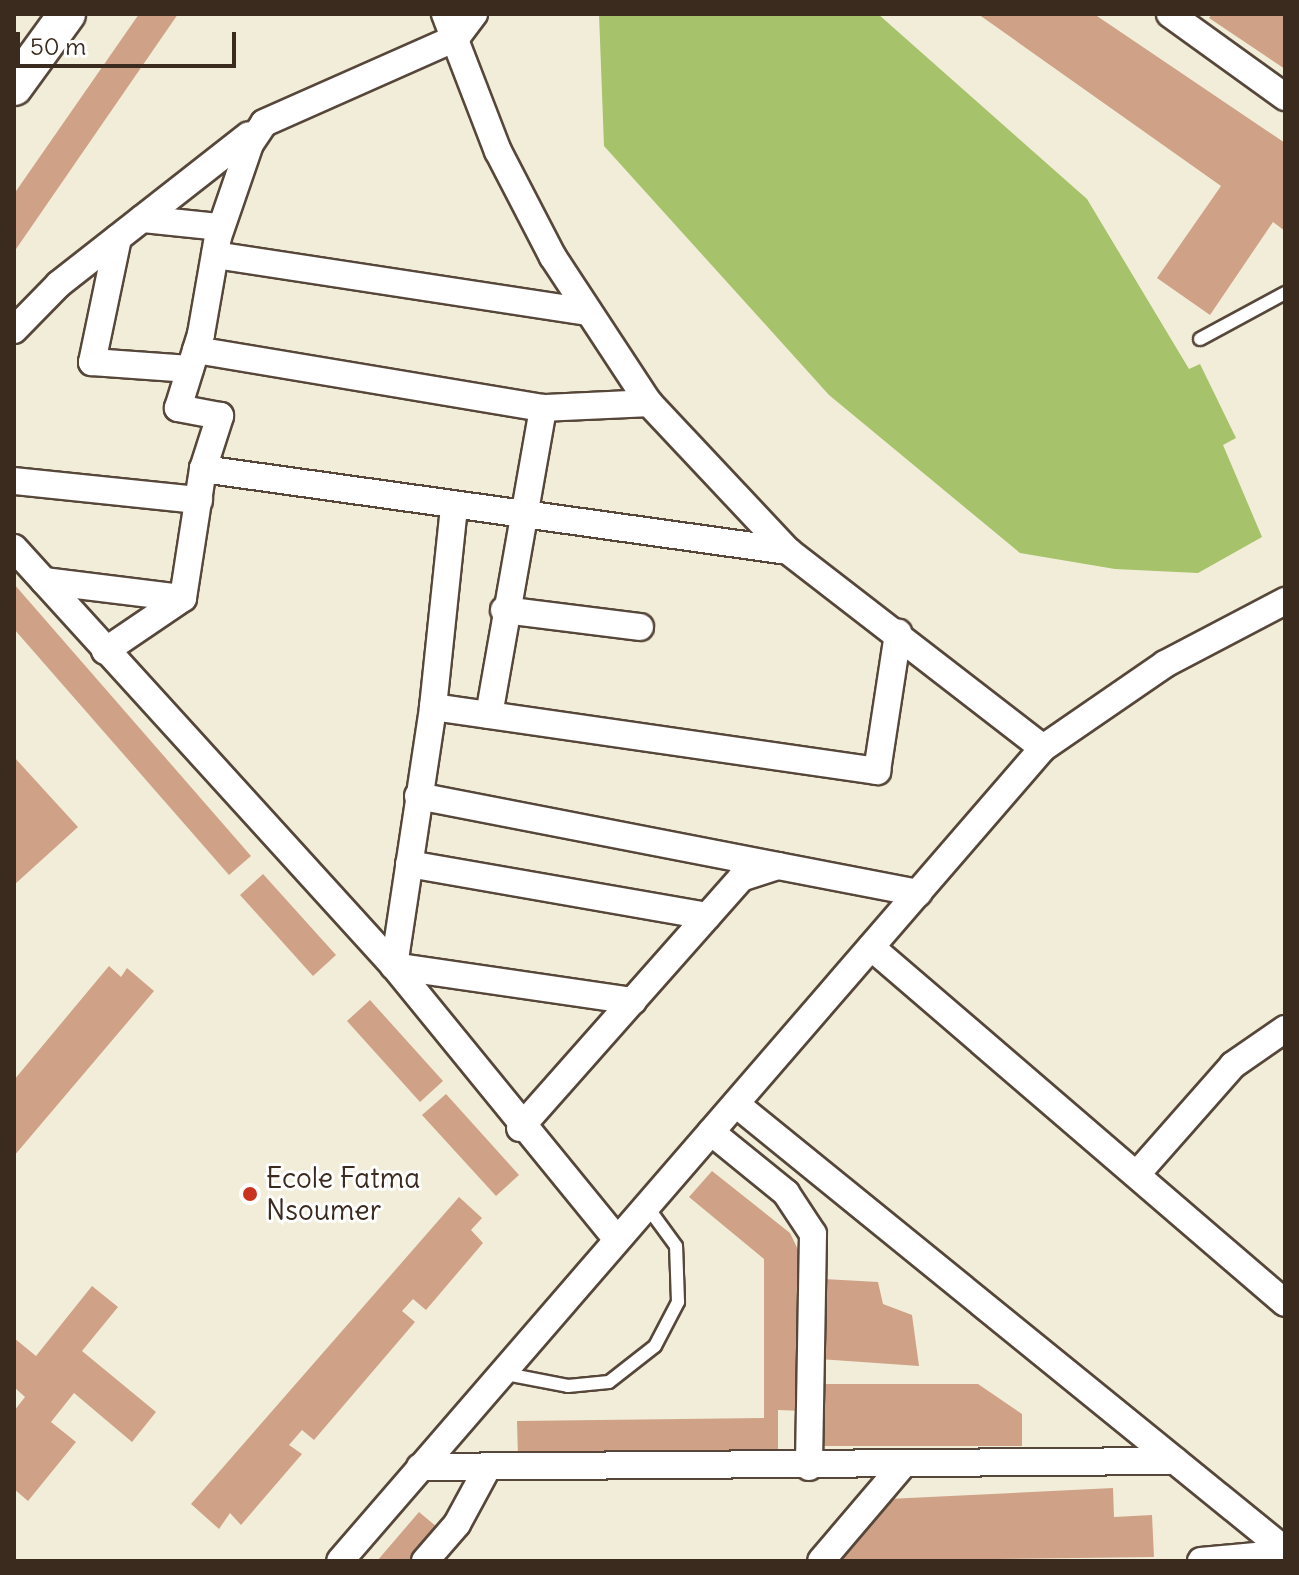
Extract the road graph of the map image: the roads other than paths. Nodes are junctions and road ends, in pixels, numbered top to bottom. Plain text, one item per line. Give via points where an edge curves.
1 (67, 14) edge
2 (474, 14) edge
3 (1170, 14) edge
4 (450, 26) edge
5 (14, 87) edge
6 (1285, 97) edge
7 (264, 123) junction
8 (142, 219) junction
9 (220, 227) junction
10 (118, 238) junction
11 (215, 255) junction
12 (1285, 293) edge
13 (589, 312) junction
14 (14, 330) edge
15 (1200, 339) dead end
16 (193, 360) junction
17 (649, 403) junction
18 (543, 408) junction
19 (203, 469) junction
20 (14, 481) edge
21 (199, 500) junction
22 (454, 506) junction
23 (523, 517) junction
24 (14, 548) edge
25 (788, 551) junction
26 (44, 581) junction
27 (183, 598) junction
28 (1285, 601) edge
29 (504, 610) junction
30 (640, 627) dead end
31 (898, 633) junction
32 (105, 651) junction
33 (433, 707) junction
34 (489, 715) junction
35 (1043, 748) junction
36 (418, 796) junction
37 (409, 864) junction
38 (778, 866) junction
39 (918, 893) junction
40 (708, 916) junction
41 (871, 947) junction
42 (394, 966) junction
43 (633, 1001) junction
44 (1285, 1029) edge
45 (736, 1104) junction
46 (520, 1128) junction
47 (711, 1132) junction
48 (1137, 1174) junction
49 (646, 1205) junction
50 (616, 1238) junction
51 (1285, 1303) edge
52 (500, 1373) junction
53 (1175, 1461) junction
54 (420, 1467) junction
55 (488, 1467) junction
56 (809, 1467) junction
57 (901, 1467) junction
58 (1285, 1551) edge
59 (340, 1561) edge
60 (425, 1561) edge
61 (821, 1561) edge
62 (1201, 1561) edge

1 - 5 main road
2 - 4 street
3 - 6 street
4 - 7 street
4 - 13 street via 498,151
7 - 8 street
7 - 9 street via 237,167
8 - 9 street
8 - 10 street
9 - 11 street
10 - 14 street
10 - 16 street via 92,362
11 - 13 street
11 - 16 street
12 - 15 lane
13 - 17 street
16 - 18 street
16 - 19 street via 178,408 220,416
17 - 18 street
17 - 25 street
18 - 23 street
19 - 21 street
19 - 22 street
20 - 21 street
21 - 27 street
22 - 23 street
22 - 33 street
23 - 25 street
23 - 29 street
24 - 26 street
25 - 31 street
26 - 27 street
26 - 32 street
27 - 32 street
28 - 35 street via 1165,664
29 - 30 street
29 - 34 street
31 - 34 street via 877,771
31 - 35 street
32 - 42 street
33 - 34 street
33 - 36 street
35 - 39 street
36 - 37 street
36 - 38 street
37 - 40 street
37 - 42 street
38 - 39 street
38 - 40 street via 741,878
39 - 41 street
40 - 43 street
41 - 45 street
41 - 48 street
42 - 43 street
42 - 46 street
43 - 46 street
44 - 48 street via 1233,1065
45 - 47 street
45 - 53 street
46 - 50 street
47 - 49 street
47 - 56 street via 786,1193 813,1234
48 - 51 street
49 - 50 street
49 - 52 lane via 676,1246 678,1302 655,1346 609,1382 568,1386
50 - 52 street
52 - 54 street
53 - 57 street
53 - 58 street
54 - 55 street
54 - 59 street
55 - 56 street
55 - 60 street via 457,1524
56 - 57 street
57 - 61 street
58 - 62 street

